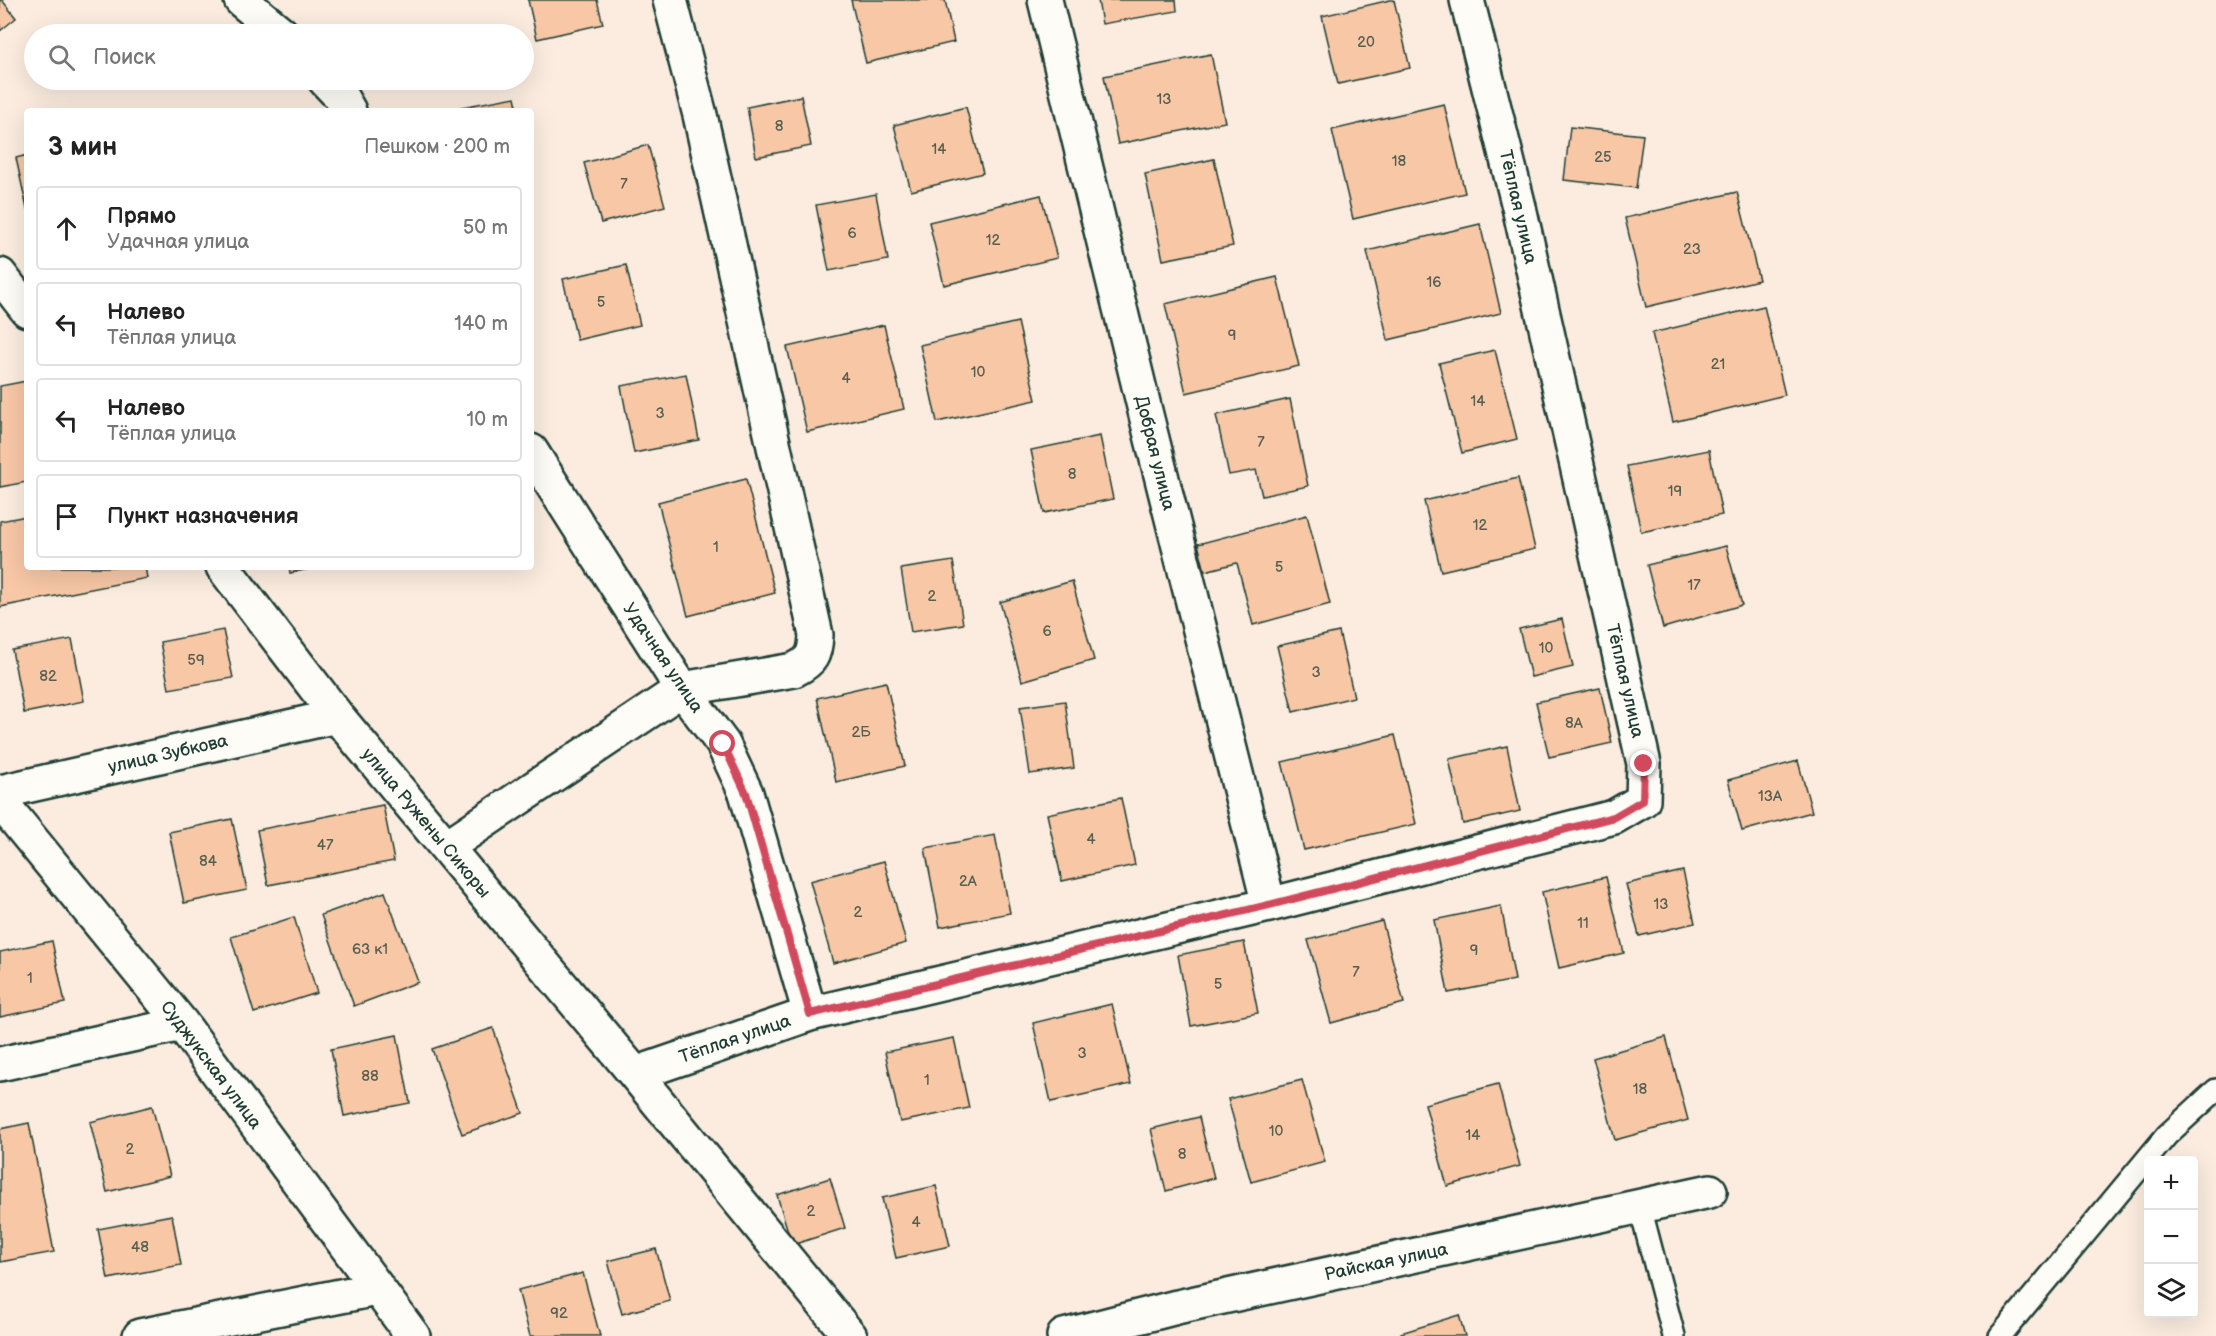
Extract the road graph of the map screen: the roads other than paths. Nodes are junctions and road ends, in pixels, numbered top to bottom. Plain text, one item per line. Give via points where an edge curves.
1 (241, 0) edge
2 (670, 0) edge
3 (1045, 0) edge
4 (1467, 0) edge
5 (270, 24) edge
6 (0, 276) edge
7 (24, 306) edge
8 (534, 456) edge
9 (225, 570) edge
10 (682, 688) junction
11 (337, 716) junction
12 (0, 792) edge
13 (0, 801) edge
14 (446, 847) junction
15 (1269, 905) junction
16 (810, 1014) junction
17 (182, 1024) junction
18 (0, 1064) edge
19 (635, 1074) junction
20 (2216, 1090) edge
21 (1710, 1191) dead end
22 (1640, 1207) junction
23 (376, 1289) junction
24 (140, 1336) edge
25 (413, 1336) edge
26 (850, 1336) edge
27 (1064, 1336) edge
28 (1674, 1336) edge
29 (2000, 1336) edge

1 - 5 street
2 - 10 street via 698,105 816,635 815,650 807,663 794,670
3 - 15 street, Добрая улица
4 - 15 street, Тёплая улица via 1521,218 1644,764 1643,800 1614,817
6 - 7 street
8 - 10 street, Удачная улица
9 - 11 street, улица Ружены Сикоры
10 - 14 street
10 - 16 street, Удачная улица via 723,744 746,793
11 - 12 street, улица Зубкова
11 - 14 street, улица Ружены Сикоры
13 - 17 street, Суджукская улица
14 - 19 street, улица Ружены Сикоры
15 - 16 street, Тёплая улица
16 - 19 street, Тёплая улица
17 - 18 street
17 - 23 street, Суджукская улица
19 - 26 street, улица Ружены Сикоры
20 - 29 lane via 2167,1135
21 - 22 street, Райская улица
22 - 27 street, Райская улица via 1177,1307
22 - 28 lane
23 - 24 street
23 - 25 street, Суджукская улица

